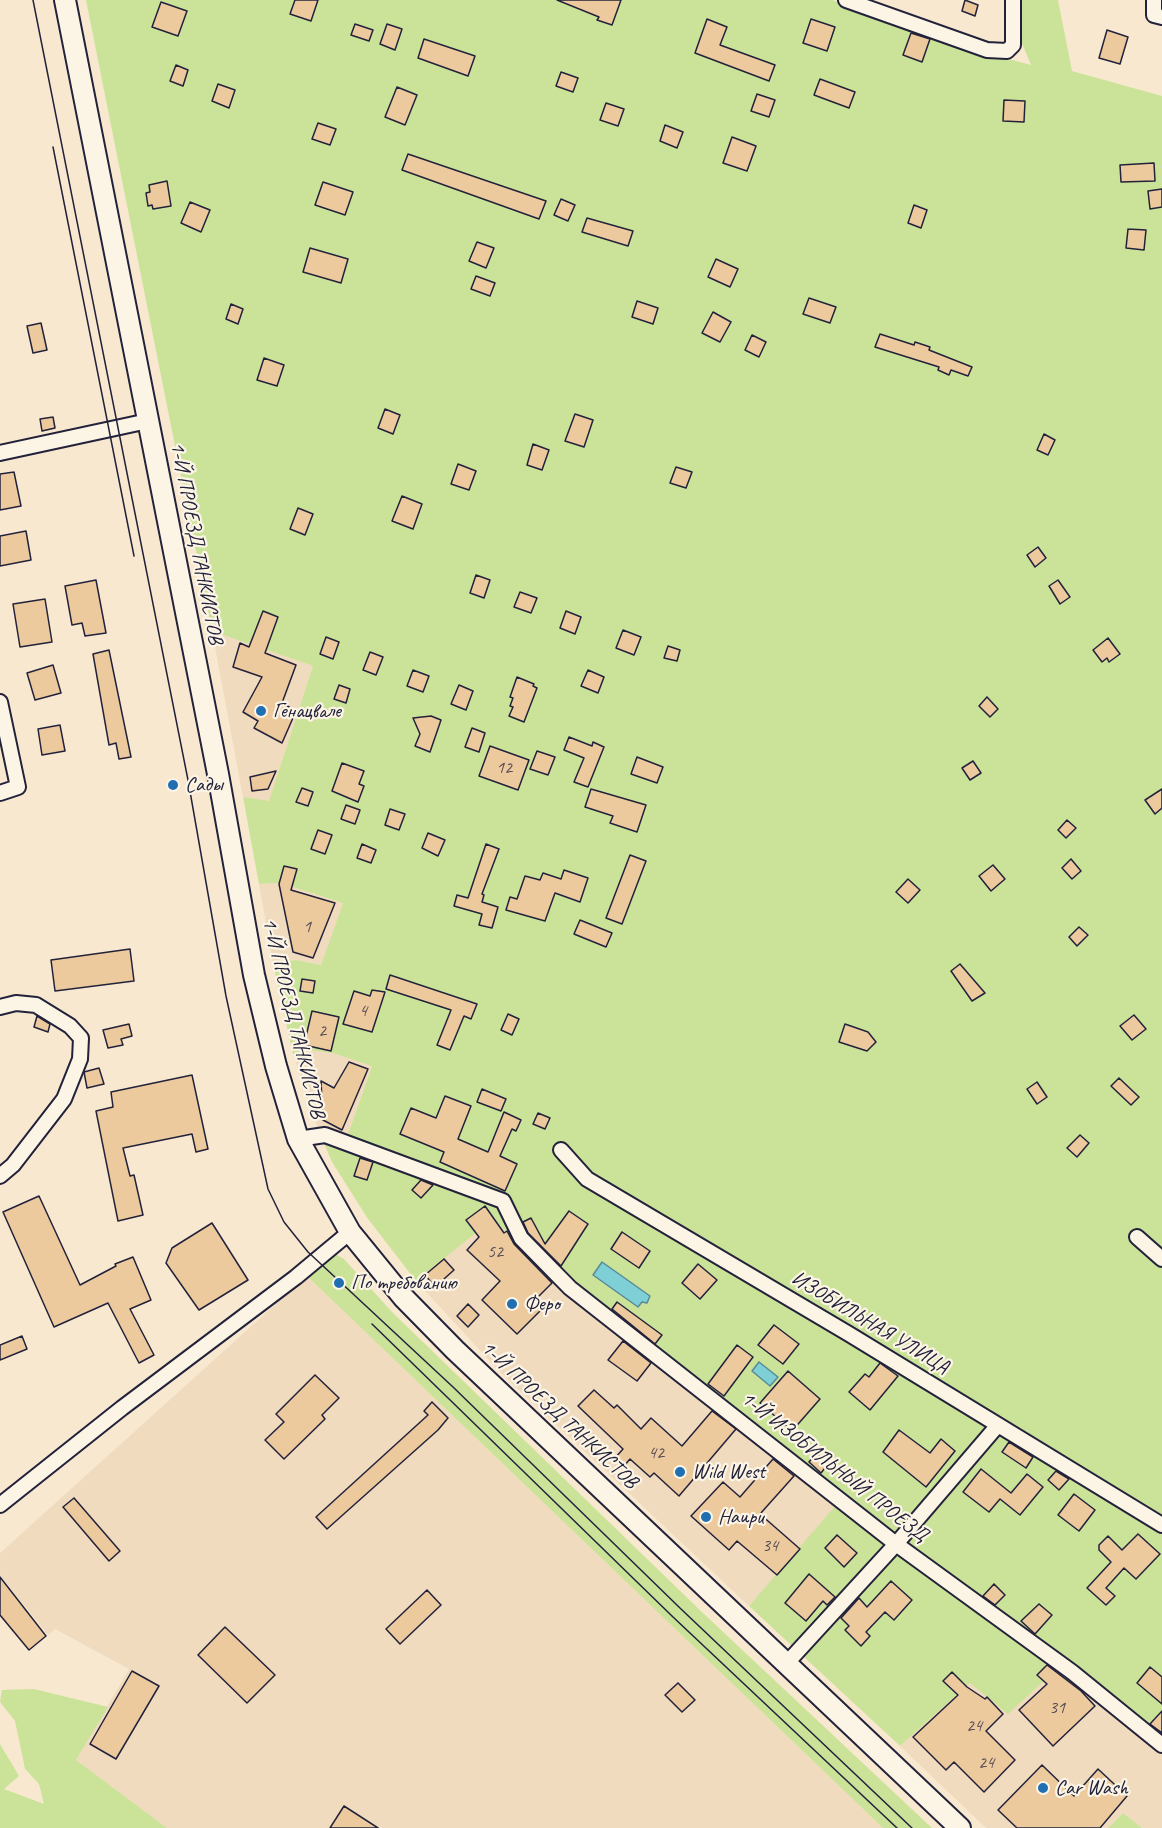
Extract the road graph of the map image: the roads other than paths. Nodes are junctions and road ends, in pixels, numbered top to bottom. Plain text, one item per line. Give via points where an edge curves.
1 (65, 0) edge
2 (846, 0) edge
3 (1013, 0) edge
4 (1154, 0) edge
5 (1158, 16) edge
6 (148, 421) junction
7 (0, 453) edge
8 (0, 702) edge
9 (0, 793) edge
10 (0, 1007) edge
11 (298, 1139) junction
12 (561, 1150) dead end
13 (0, 1176) edge
14 (350, 1232) junction
15 (1137, 1237) dead end
16 (1162, 1259) edge
17 (998, 1425) junction
18 (0, 1505) edge
19 (1162, 1525) edge
20 (896, 1544) junction
21 (786, 1664) junction
22 (1162, 1745) edge
23 (960, 1828) edge

1 - 6 main road, 1-Й ПРОЕЗД ТАНКИСТОВ
2 - 3 street via 987,50 1007,51 1013,45
4 - 5 street
6 - 7 street
6 - 11 main road, 1-Й ПРОЕЗД ТАНКИСТОВ via 254,975
8 - 9 street via 18,787
10 - 13 street via 16,1003 36,1005 70,1026 81,1038 80,1059 64,1099
11 - 14 main road, 1-Й ПРОЕЗД ТАНКИСТОВ
11 - 20 street, 1-Й ИЗОБИЛЬНЫЙ ПРОЕЗД via 325,1135 503,1201 521,1238 570,1288
12 - 17 street, ИЗОБИЛЬНАЯ УЛИЦА via 587,1179
14 - 18 street
14 - 21 main road, 1-Й ПРОЕЗД ТАНКИСТОВ via 403,1297 455,1350
15 - 16 street
17 - 19 street, ИЗОБИЛЬНАЯ УЛИЦА
17 - 20 street
20 - 21 street
20 - 22 street, 1-Й ИЗОБИЛЬНЫЙ ПРОЕЗД via 1072,1672
21 - 23 main road, 1-Й ПРОЕЗД ТАНКИСТОВ

